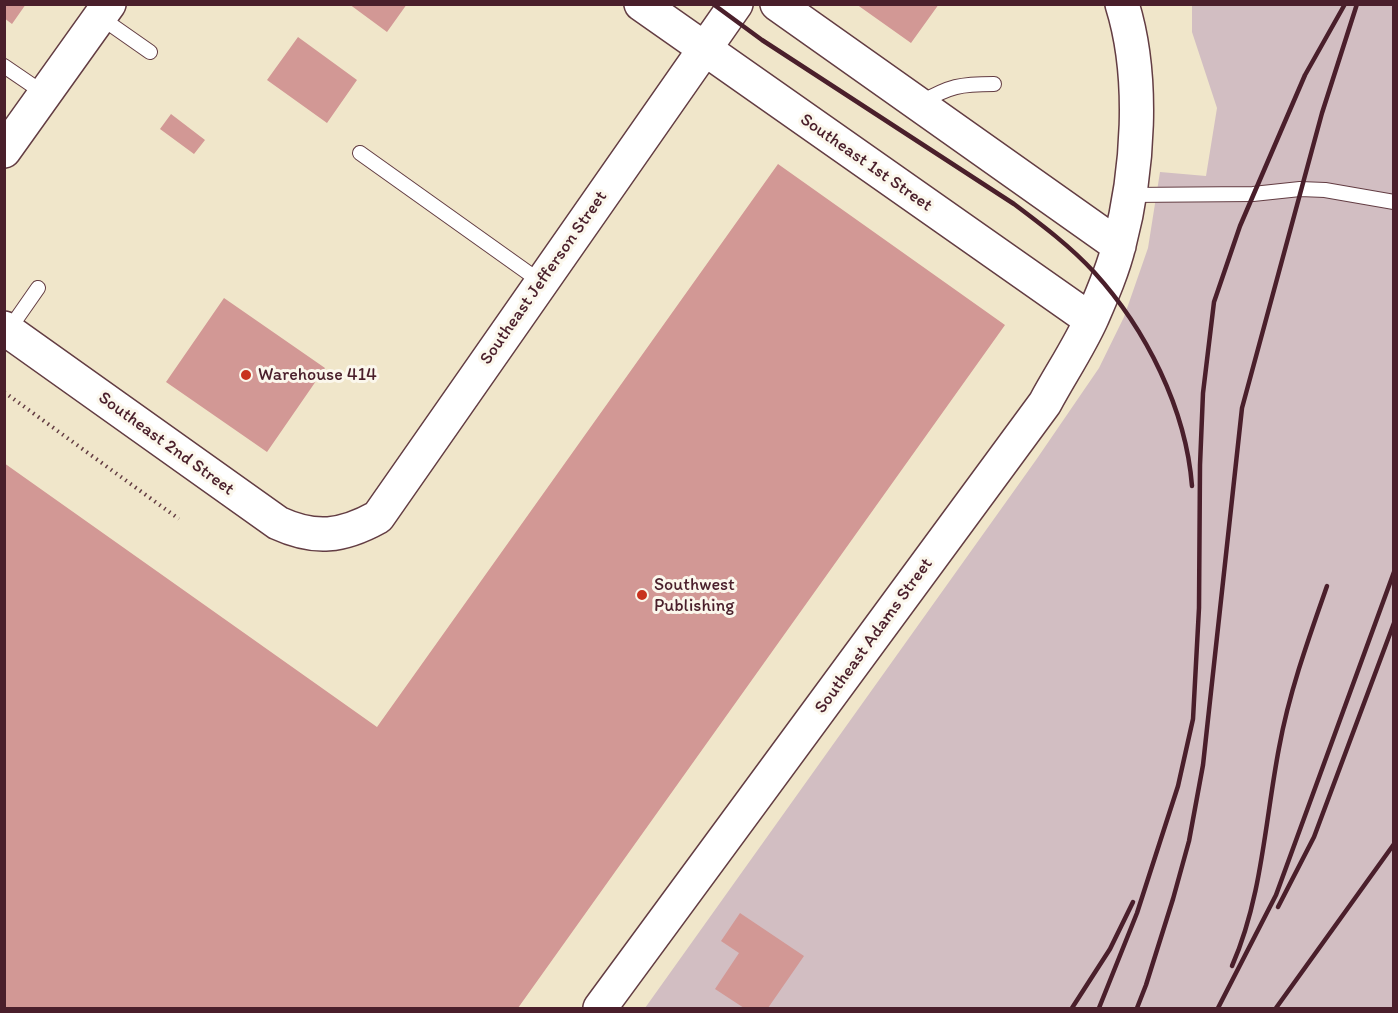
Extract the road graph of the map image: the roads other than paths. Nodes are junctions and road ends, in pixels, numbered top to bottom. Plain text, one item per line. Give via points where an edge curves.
1 (641, 4) edge
2 (736, 4) edge
3 (777, 4) edge
4 (1122, 4) edge
5 (104, 11) edge
6 (703, 50) junction
7 (150, 52) dead end
8 (4, 66) edge
9 (994, 84) dead end
10 (45, 94) junction
11 (918, 104) junction
12 (4, 151) edge
13 (360, 153) dead end
14 (1129, 195) junction
15 (1394, 202) edge
16 (1119, 246) junction
17 (541, 282) junction
18 (38, 288) dead end
19 (1091, 320) junction
20 (6, 330) edge
21 (337, 534) joint
22 (600, 1008) edge

1 - 6 street, Southeast 1st Street
2 - 6 street, Southeast Jefferson Street
3 - 11 street
4 - 14 street, Southeast Adams Street via 1134,64 1136,115
5 - 7 lane
5 - 10 street
6 - 17 street, Southeast Jefferson Street
6 - 19 street, Southeast 1st Street
8 - 10 lane
9 - 11 lane via 945,89
10 - 12 street
11 - 16 street
13 - 17 lane
14 - 15 lane via 1253,194 1300,189
14 - 16 street, Southeast Adams Street
16 - 19 street, Southeast Adams Street
17 - 21 street, Southeast Jefferson Street via 378,517
18 - 20 lane
19 - 22 street, Southeast Adams Street via 1045,403
20 - 21 street, Southeast 2nd Street via 278,523 297,532

